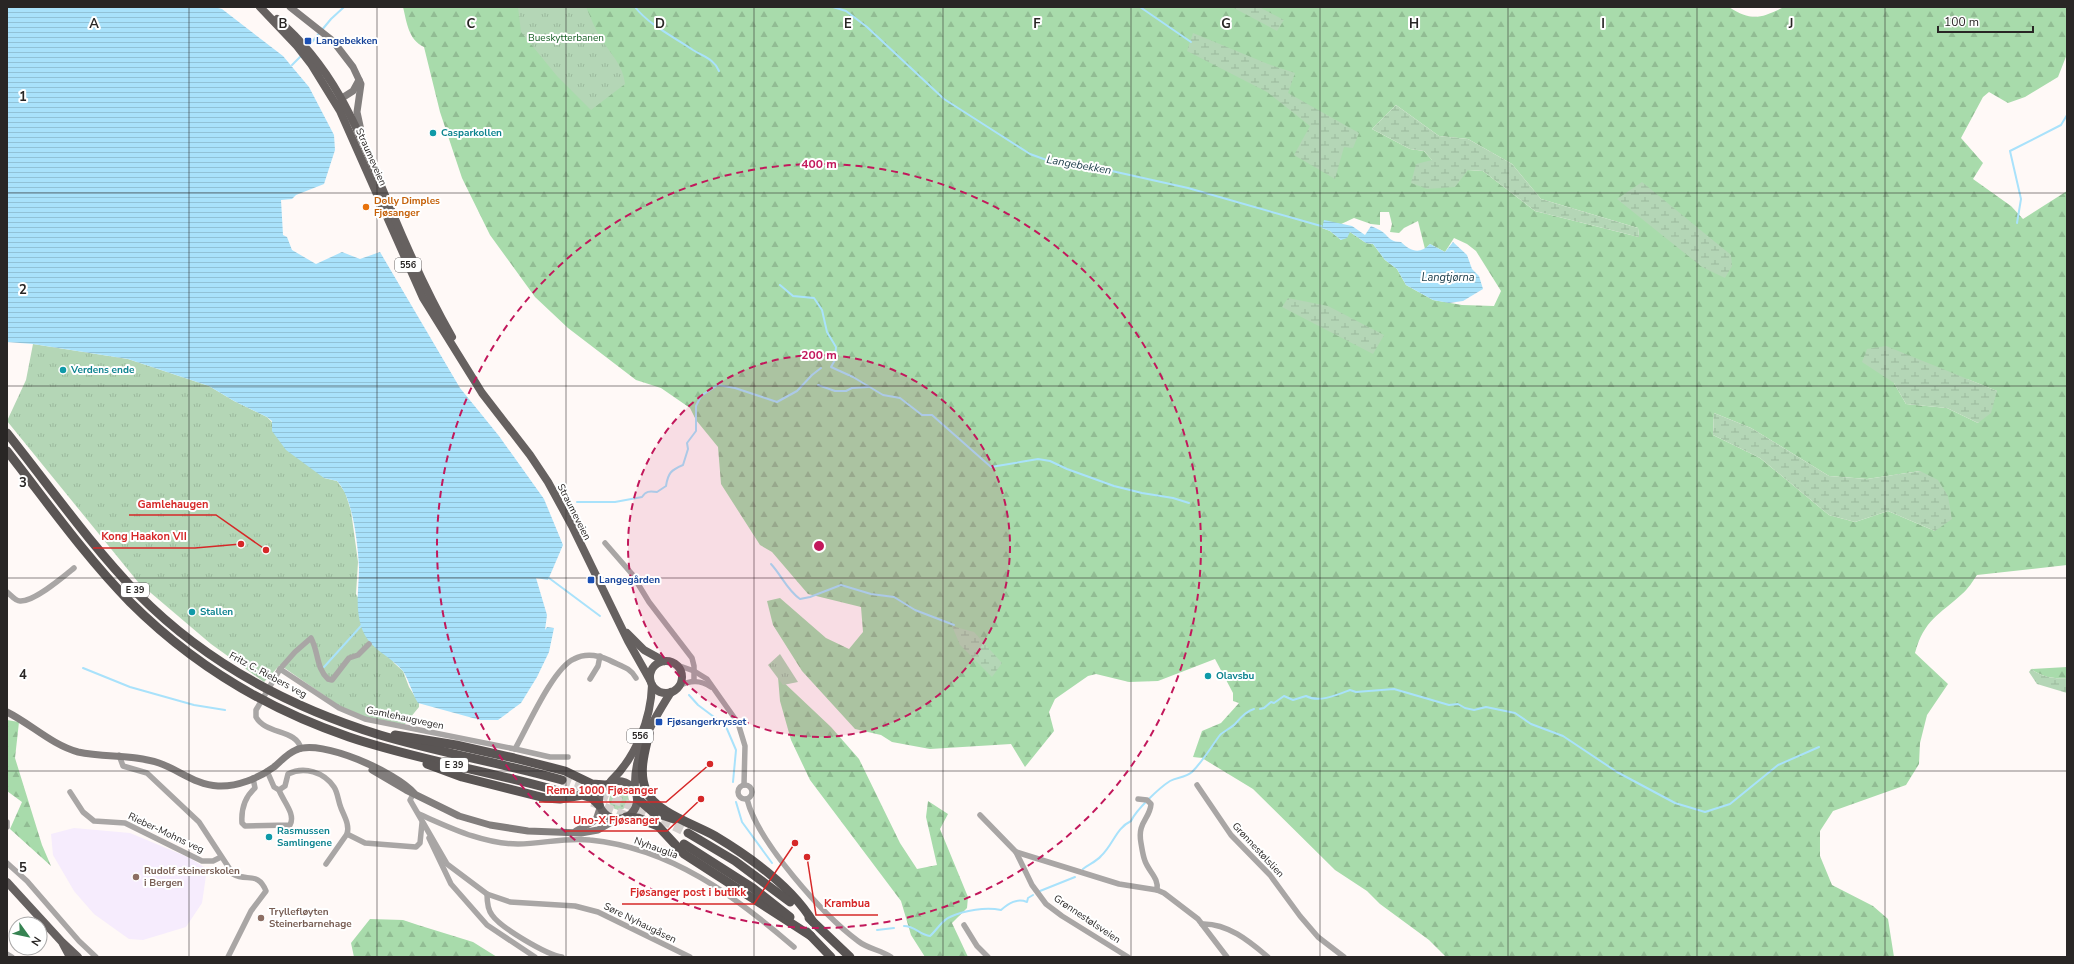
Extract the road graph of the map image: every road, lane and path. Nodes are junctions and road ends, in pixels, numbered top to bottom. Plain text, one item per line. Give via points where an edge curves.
1 (261, 7) edge
2 (290, 7) edge
3 (359, 80) junction
4 (342, 98) junction
5 (340, 111) junction
6 (363, 143) junction
7 (495, 408) junction
8 (7, 433) edge
9 (7, 451) edge
10 (605, 543) dead end
11 (74, 568) dead end
12 (7, 592) edge
13 (625, 631) junction
14 (369, 644) dead end
15 (600, 656) junction
16 (664, 661) junction
17 (677, 665) junction
18 (280, 669) junction
19 (694, 671) junction
20 (636, 678) dead end
21 (590, 679) dead end
22 (694, 681) junction
23 (651, 682) junction
24 (679, 686) junction
25 (714, 689) junction
26 (671, 692) junction
27 (7, 712) edge
28 (649, 733) junction
29 (380, 735) junction
30 (350, 738) junction
31 (301, 748) junction
32 (516, 748) junction
33 (119, 755) junction
34 (568, 757) dead end
35 (267, 771) junction
36 (253, 778) junction
37 (562, 780) tunnel mouth
38 (608, 783) junction
39 (744, 785) junction
40 (1197, 785) dead end
41 (279, 790) junction
42 (635, 790) junction
43 (558, 791) tunnel mouth
44 (70, 792) dead end
45 (414, 792) junction
46 (638, 799) junction
47 (746, 799) junction
48 (1138, 799) dead end
49 (600, 806) junction
50 (419, 814) junction
51 (980, 815) dead end
52 (622, 818) junction
53 (7, 822) edge
54 (422, 822) junction
55 (693, 824) junction
56 (7, 827) edge
57 (427, 830) junction
58 (574, 832) junction
59 (688, 833) tunnel mouth
60 (347, 834) junction
61 (684, 844) tunnel mouth
62 (1016, 852) junction
63 (221, 857) junction
64 (7, 863) edge
65 (326, 864) dead end
66 (7, 882) edge
67 (1157, 890) junction
68 (486, 894) junction
69 (813, 922) junction
70 (1202, 924) junction
71 (964, 925) dead end
72 (811, 936) junction
73 (62, 942) junction
74 (794, 947) dead end
75 (7, 954) edge
76 (12, 957) edge
77 (70, 957) edge
78 (78, 957) edge
79 (96, 957) edge
80 (228, 957) edge
81 (535, 957) edge
82 (562, 957) edge
83 (690, 957) edge
84 (831, 957) edge
85 (850, 957) edge
86 (891, 957) edge
87 (988, 957) edge
88 (1128, 957) edge
89 (1227, 957) edge
90 (1268, 957) edge
91 (1344, 957) edge

1 - 4 main road, Straumeveien / 556 via 288,28 315,58
1 - 5 main road, Straumeveien / 556 via 306,58
2 - 3 main road via 333,41 353,67
3 - 4 main road via 353,91
3 - 6 main road via 362,90 358,112
4 - 5 main road
4 - 6 main road, Straumeveien / 556
5 - 7 main road, Straumeveien / 556 via 423,298 482,393
6 - 7 main road, Straumeveien / 556 via 430,295
7 - 13 main road, Straumeveien / 556 via 551,486 597,581
8 - 29 highway, Fritz C. Riebers veg / E 39 via 110,563 154,609 187,637 223,663 276,694 322,715
9 - 30 highway, E 39 via 98,566 130,602 162,632 202,663 247,692 295,716
10 - 19 street, Straumeveien via 632,574 649,602 671,628 693,660
11 - 12 street via 26,600 16,600
13 - 16 main road, Straumeveien / 556 via 644,650
13 - 23 main road, Straumeveien / 556
14 - 18 street via 358,655 349,658 332,680 319,669 318,655 311,638 291,655
15 - 20 street via 632,670
15 - 21 street via 598,666
15 - 32 street via 574,659 562,668
16 - 17 main road, 556
16 - 23 main road, 556 via 652,669
17 - 19 street
17 - 24 main road via 682,675
18 - 31 street via 256,710 256,717 260,724 294,737
18 - 32 street, Gamlehaugvegen via 339,708 365,719
19 - 22 street, Straumeveien
19 - 25 street via 707,679
22 - 24 street
22 - 25 street
23 - 26 main road via 660,692
23 - 38 main road, 556 via 649,710 638,742 624,767
24 - 26 main road, 556
25 - 39 street via 733,715 743,736 746,761
26 - 28 main road, 556 via 656,715
27 - 33 main road via 67,748 84,753
28 - 42 main road, 556 via 636,763
28 - 55 highway via 642,776 646,791 659,806
29 - 37 highway, Fritz C. Riebers veg / E 39
29 - 38 highway, E 39 via 404,735 456,745 565,771 592,784
30 - 43 highway, E 39
30 - 49 highway, E 39 via 462,777 545,798 560,799 582,795 592,798
31 - 35 main road
31 - 45 main road via 318,748 382,770 406,784
32 - 34 street, Gamlehaugvegen via 550,757
33 - 36 main road via 159,763 208,785 225,786
33 - 63 street, Rieber-Mohns veg via 123,766 148,773 199,822
35 - 36 main road
35 - 41 street via 274,787
36 - 41 street via 255,788 248,795 242,811 242,823 246,826 290,826 290,813
38 - 42 main road, E 39 via 625,781
38 - 49 main road via 599,794
39 - 47 street via 738,792 740,797
39 - 47 street via 752,791 751,797
40 - 91 street, Grønnestølslien via 1231,835 1270,874 1300,916 1318,937
41 - 60 street via 285,786 288,774 296,770 308,770 321,776 336,790 347,824
42 - 46 main road
44 - 63 street, Rieber-Mohns veg via 83,812 94,821 125,823 198,860 213,861
45 - 50 street, Søre Nyhaugåsen via 410,800
45 - 58 main road via 471,820 528,831
46 - 52 main road via 634,812
46 - 55 highway via 653,812
47 - 86 street via 754,820 768,842 817,903 859,942
48 - 67 street via 1147,800 1151,804 1140,826 1140,836 1145,862 1157,883
49 - 52 main road, E 39 via 609,817
49 - 58 main road via 596,820
50 - 54 street, Søre Nyhaugåsen
50 - 74 street, Nyhauglia via 479,838 499,843 592,840 654,854 726,892
51 - 62 street, Grønnestølsveien
52 - 58 main road via 594,831
52 - 72 highway, E 39 via 638,818 658,826 684,854
53 - 56 street
54 - 57 street, Søre Nyhaugåsen
54 - 60 street via 420,842 416,848 365,843
55 - 69 highway via 760,867 803,906
57 - 68 street, Søre Nyhaugåsen via 447,864
57 - 81 street via 451,884 487,926
59 - 69 highway via 741,865
60 - 65 street
61 - 72 highway, E 39 via 754,888
62 - 67 street, Grønnestølsveien via 1119,884
62 - 88 street, Grønnestølsveien via 1032,885 1046,904
63 - 80 street, Rieber-Mohns veg via 233,874 256,878 266,891 251,911
64 - 79 street via 27,881
66 - 73 main road
67 - 70 street, Grønnestølsveien via 1168,895
68 - 82 street via 490,912 500,924 551,954
68 - 83 street, Søre Nyhaugåsen via 510,902 575,906 598,912
69 - 85 highway
70 - 89 street, Grønnestølsveien
70 - 90 street via 1212,924 1235,933
71 - 87 street via 977,946
72 - 84 highway, E 39
73 - 77 main road
73 - 78 main road
75 - 76 street

